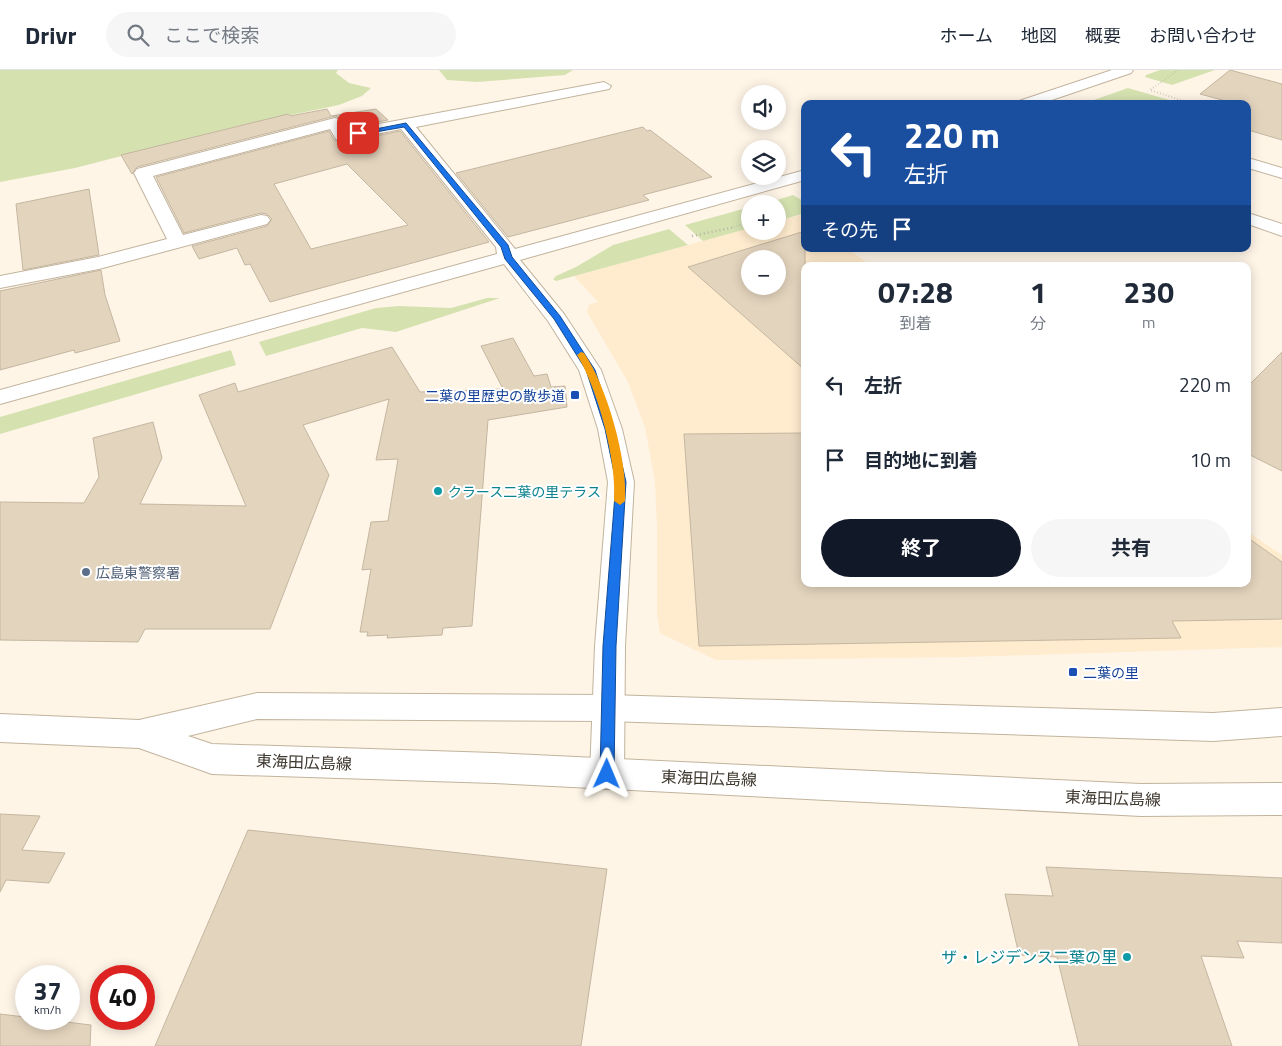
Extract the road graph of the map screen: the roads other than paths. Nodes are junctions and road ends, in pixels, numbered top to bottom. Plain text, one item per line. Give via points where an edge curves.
1 (1124, 70) edge
2 (604, 86) dead end
3 (1040, 100) edge
4 (406, 125) junction
5 (1251, 164) edge
6 (1282, 173) edge
7 (801, 176) edge
8 (1251, 219) edge
9 (261, 220) dead end
10 (1282, 230) edge
11 (177, 241) junction
12 (508, 257) junction
13 (0, 282) edge
14 (0, 397) edge
15 (608, 708) junction
16 (1282, 722) edge
17 (0, 728) edge
18 (139, 734) junction
19 (607, 774) junction
20 (1282, 799) edge

1 - 3 street
2 - 4 street
4 - 11 street via 342,136 335,123 142,174
4 - 12 street via 505,246
5 - 6 street
7 - 12 street
8 - 10 street
9 - 11 street
11 - 13 street via 99,263
12 - 14 street
12 - 15 street via 557,318 590,370 610,429 621,482
15 - 16 street, 東海田広島線 via 1102,725 1213,727
15 - 18 street, 東海田広島線 via 505,710 257,706
15 - 19 street
17 - 18 street, 東海田広島線
18 - 19 street, 東海田広島線 via 212,759
19 - 20 street, 東海田広島線 via 1141,800

